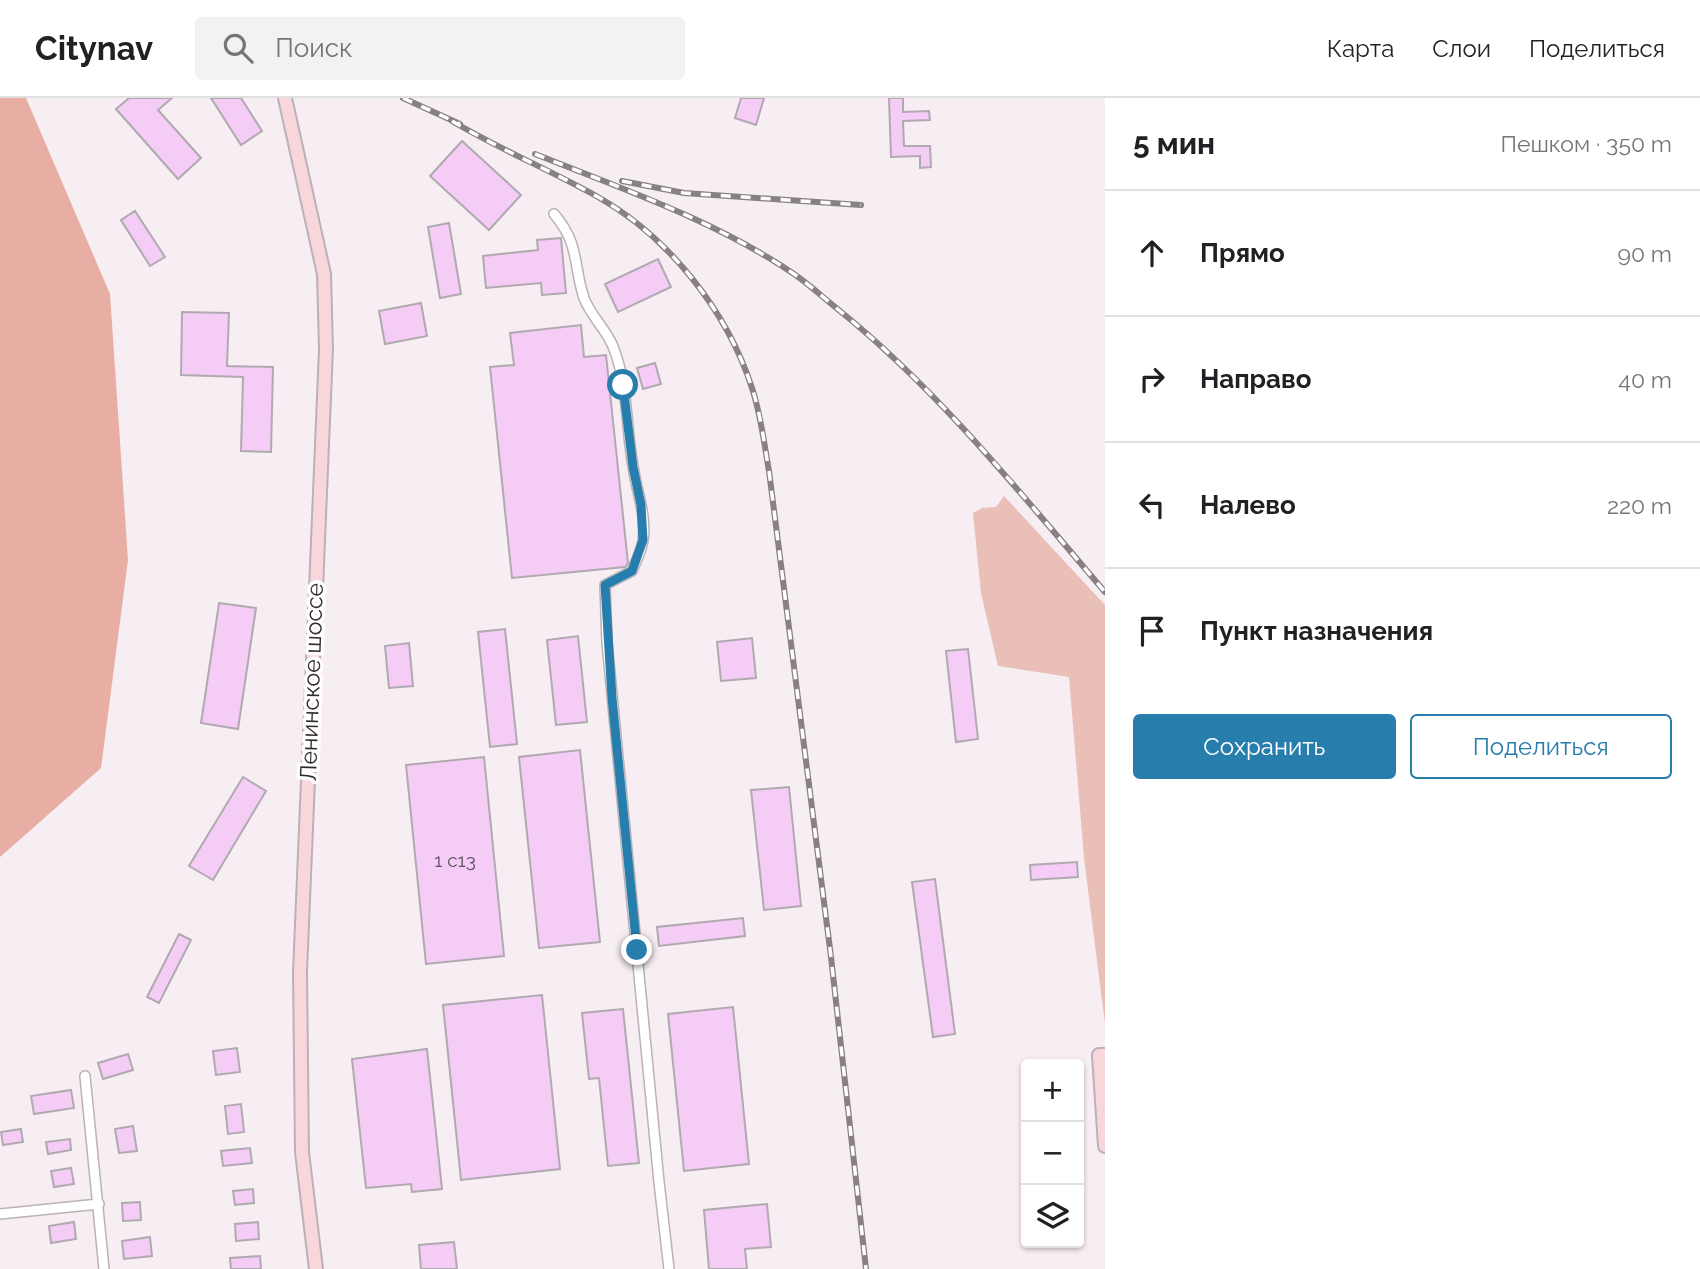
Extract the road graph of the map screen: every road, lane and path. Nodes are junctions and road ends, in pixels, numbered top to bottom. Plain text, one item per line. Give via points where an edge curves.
1 (285, 98) edge
2 (554, 215) dead end
3 (1105, 1055) edge
4 (85, 1076) dead end
5 (1105, 1146) edge
6 (99, 1204) junction
7 (0, 1214) edge
8 (104, 1269) edge
9 (316, 1269) edge
10 (669, 1269) edge

1 - 9 street, Ленинское шоссе via 325,286 300,972 302,1152
2 - 10 street via 567,229 586,303 614,347 641,505 643,540 632,571 605,585
3 - 5 street via 1099,1055
4 - 6 street
6 - 7 street
6 - 8 street

